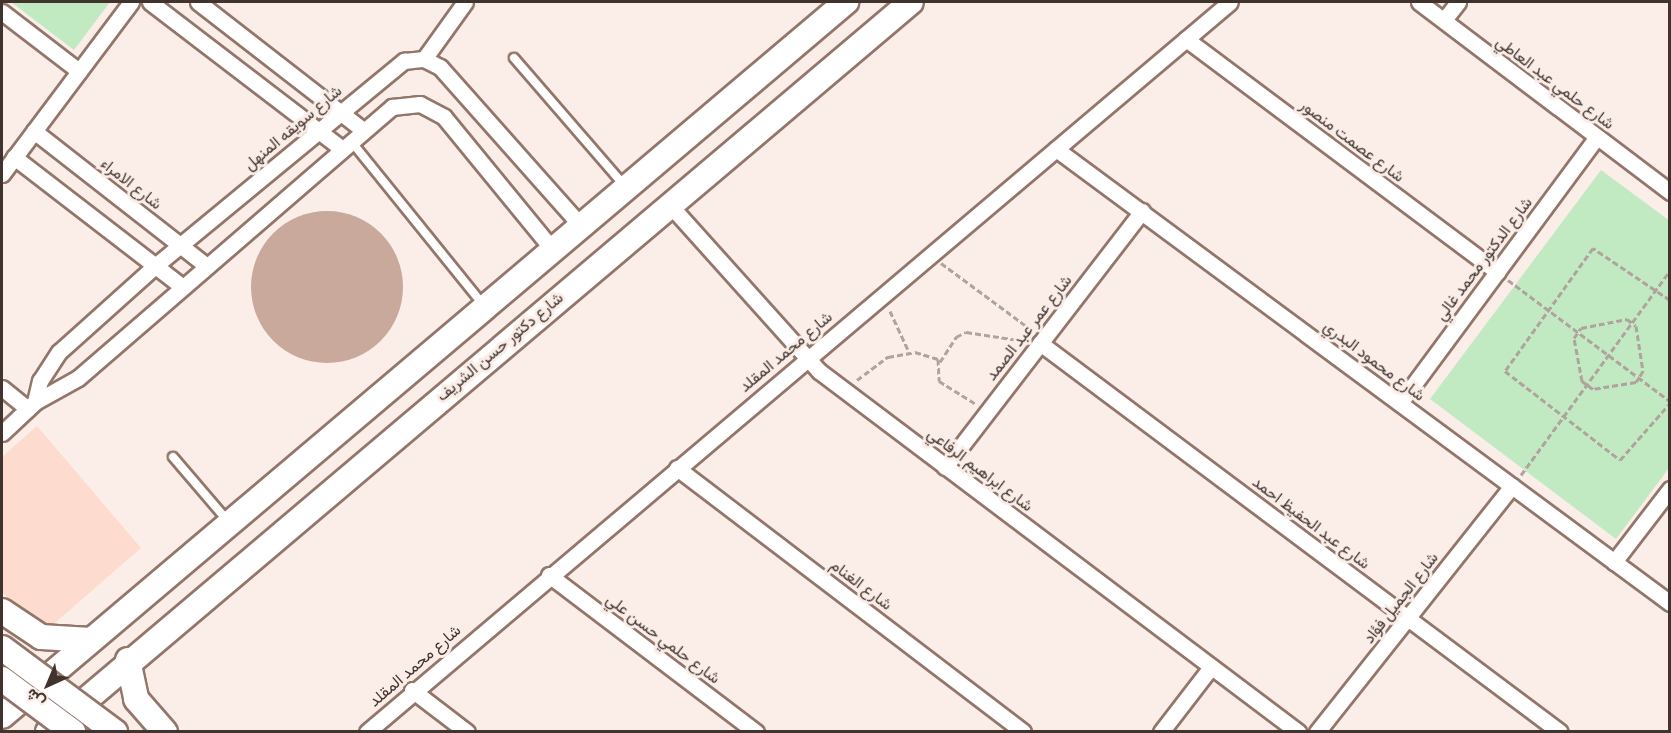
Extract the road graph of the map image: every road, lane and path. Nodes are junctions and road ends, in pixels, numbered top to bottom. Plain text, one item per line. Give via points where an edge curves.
1 (131, 2) edge
2 (150, 2) edge
3 (198, 2) edge
4 (465, 2) edge
5 (911, 2) edge
6 (1230, 2) edge
7 (1419, 2) edge
8 (1458, 2) edge
9 (837, 6) edge
10 (2, 12) edge
11 (1444, 20) junction
12 (1186, 39) junction
13 (514, 58) dead end
14 (424, 59) junction
15 (79, 71) junction
16 (341, 112) junction
17 (363, 130) junction
18 (34, 131) junction
19 (318, 131) junction
20 (1597, 137) junction
21 (346, 145) junction
22 (1056, 149) junction
23 (14, 157) junction
24 (2, 174) edge
25 (626, 188) junction
26 (1670, 192) edge
27 (670, 204) junction
28 (1142, 211) junction
29 (581, 226) junction
30 (180, 245) junction
31 (553, 250) junction
32 (930, 255) junction
33 (155, 266) junction
34 (207, 266) junction
35 (1670, 271) edge
36 (1497, 272) junction
37 (183, 287) junction
38 (1656, 290) junction
39 (876, 300) junction
40 (1670, 300) edge
41 (485, 307) junction
42 (1547, 309) junction
43 (1632, 323) junction
44 (1578, 332) junction
45 (1042, 341) junction
46 (909, 352) junction
47 (1608, 355) junction
48 (805, 359) junction
49 (940, 362) junction
50 (1638, 378) junction
51 (837, 385) junction
52 (1587, 385) junction
53 (2, 388) edge
54 (1670, 402) edge
55 (1400, 403) junction
56 (31, 405) junction
57 (988, 411) junction
58 (1563, 418) junction
59 (2, 433) edge
60 (173, 458) dead end
61 (945, 466) junction
62 (677, 468) junction
63 (1512, 486) junction
64 (1670, 489) edge
65 (230, 523) junction
66 (1614, 562) junction
67 (549, 575) junction
68 (1670, 603) edge
69 (2, 611) edge
70 (1408, 618) junction
71 (91, 639) junction
72 (2, 648) edge
73 (128, 660) junction
74 (62, 666) junction
75 (1211, 667) junction
76 (2, 679) edge
77 (412, 690) junction
78 (90, 694) junction
79 (10, 709) edge
80 (48, 732) edge
81 (73, 732) edge
82 (115, 732) edge
83 (165, 732) edge
84 (367, 732) edge
85 (467, 732) edge
86 (756, 732) edge
87 (1023, 732) edge
88 (1161, 732) edge
89 (1298, 732) edge
90 (1317, 732) edge
91 (1560, 732) edge

1 - 15 street
2 - 19 street
3 - 16 street
4 - 14 street
5 - 27 main road, شارع دكتور حسن الشريف
6 - 12 street, شارع محمد المقلد
7 - 11 street, شارع حلمي عبد العاطي
8 - 11 street
9 - 25 main road
10 - 15 street
11 - 20 street, شارع حلمي عبد العاطي
12 - 22 street, شارع محمد المقلد
12 - 36 street, شارع عصمت منصور
13 - 25 lane
14 - 16 street, شارع سويقه المنهل via 397,65
14 - 29 street via 446,72
15 - 18 street
16 - 17 street
16 - 19 street, شارع سويقه المنهل
17 - 21 street, شارع سويقه المنهل
17 - 31 street, شارع سويقه المنهل via 392,106 412,103 437,111
18 - 23 street
18 - 30 street, شارع الامراء
19 - 21 street
19 - 30 street, شارع سويقه المنهل
20 - 26 street, شارع حلمي عبد العاطي
20 - 36 street, شارع الدكتور محمد غالي
21 - 34 street, شارع سويقه المنهل
21 - 41 lane
22 - 28 street, شارع محمود البدري
22 - 32 street, شارع محمد المقلد
23 - 24 street
23 - 33 street
25 - 29 main road
27 - 48 street, شارع ابراهيم الرفاعي
27 - 73 main road, شارع دكتور حسن الشريف
28 - 45 street, شارع عمر عبد الصمد
28 - 55 street, شارع محمود البدري
29 - 31 main road
30 - 33 street, شارع سويقه المنهل
30 - 34 street, شارع الامراء
31 - 41 main road
32 - 39 street, شارع محمد المقلد
32 - 45 path
33 - 37 street
33 - 56 street, شارع سويقه المنهل via 59,352 40,381
34 - 37 street, شارع سويقه المنهل
35 - 38 path
36 - 42 path
36 - 55 street, شارع الدكتور محمد غالي
37 - 56 street, شارع سويقه المنهل via 78,378
38 - 40 path
38 - 42 path via 1595,247
38 - 43 path
39 - 46 path via 896,318
39 - 48 street, شارع محمد المقلد
41 - 65 main road
42 - 44 path
42 - 58 path via 1505,371
43 - 44 path via 1627,319
43 - 47 path
43 - 50 path via 1643,371
44 - 47 path
44 - 52 path via 1574,338
45 - 49 path via 966,332 956,337
45 - 57 street, شارع عمر عبد الصمد
45 - 70 street, شارع عبد الحفيظ احمد
46 - 49 path
46 - 51 path via 888,357 859,380
47 - 50 path
47 - 52 path
48 - 51 street, شارع ابراهيم الرفاعي
48 - 62 street, شارع محمد المقلد
49 - 57 path via 939,381
50 - 52 path via 1593,389
50 - 54 path
51 - 61 street, شارع ابراهيم الرفاعي
52 - 58 path
53 - 56 street
54 - 58 path via 1623,460
55 - 63 street, شارع محمود البدري
56 - 59 street, شارع سويقه المنهل
57 - 61 street, شارع عمر عبد الصمد
58 - 63 path
60 - 65 lane
61 - 75 street, شارع ابراهيم الرفاعي
62 - 67 street, شارع محمد المقلد
62 - 87 street, شارع الغنام
63 - 66 street, شارع محمود البدري
63 - 70 street, شارع الجميل فؤاد
64 - 66 street
65 - 71 main road
66 - 68 street, شارع محمود البدري
67 - 77 street, شارع محمد المقلد
67 - 86 street, شارع حلمي حسن علي
69 - 71 main road via 41,637
70 - 90 street, شارع الجميل فؤاد
70 - 91 street, شارع عبد الحفيظ احمد
71 - 74 main road
72 - 82 main road, bridge
73 - 78 main road, شارع دكتور حسن الشريف
73 - 83 main road via 136,699
74 - 78 main road via 70,683
74 - 79 main road
75 - 88 street
75 - 89 street, شارع ابراهيم الرفاعي
76 - 81 main road, bridge
77 - 84 street, شارع محمد المقلد
77 - 85 street
78 - 80 main road, شارع دكتور حسن الشريف
79 - 80 main road via 41,710

